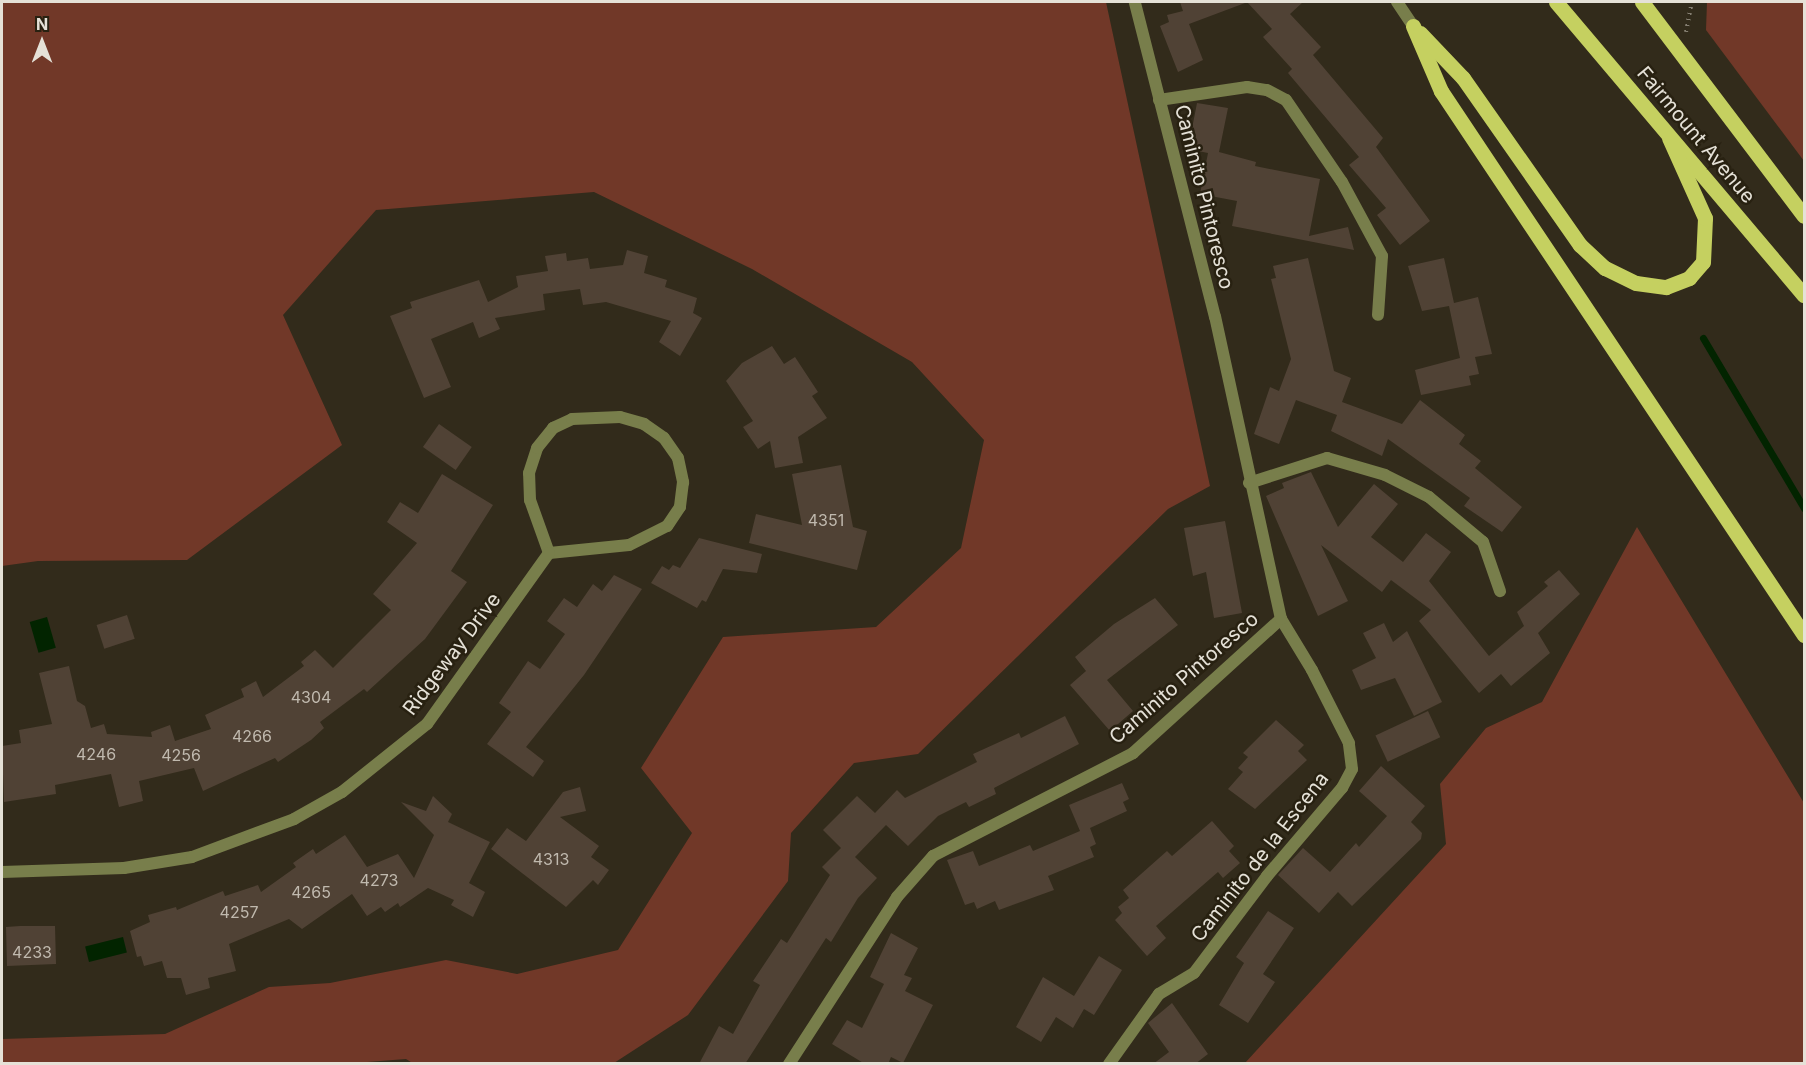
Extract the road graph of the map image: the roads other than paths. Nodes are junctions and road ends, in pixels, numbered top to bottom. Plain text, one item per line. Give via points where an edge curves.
1 (1136, 2) edge
2 (1397, 2) edge
3 (1557, 2) edge
4 (1642, 2) edge
5 (1413, 26) junction
6 (1160, 100) junction
7 (1669, 138) junction
8 (1804, 216) edge
9 (1804, 295) edge
10 (1378, 315) dead end
11 (1249, 483) junction
12 (549, 553) junction
13 (1500, 591) dead end
14 (1281, 619) junction
15 (1804, 635) edge
16 (2, 872) edge
17 (789, 1064) edge
18 (1109, 1064) edge

1 - 6 street, Caminito Pintoresco
2 - 5 street
3 - 7 main road, Fairmount Avenue
4 - 8 main road, Fairmount Avenue
5 - 7 main road via 1463,78 1580,245 1605,268 1636,283 1666,287 1689,278 1703,262 1707,239 1705,218
5 - 15 main road via 1441,91
6 - 10 street via 1247,87 1267,90 1286,100 1342,182 1382,256
6 - 11 street, Caminito Pintoresco via 1215,317
7 - 9 main road, Fairmount Avenue
11 - 13 street via 1327,458 1385,475 1429,497 1483,542
11 - 14 street, Caminito Pintoresco
12 - 12 street via 630,545 667,526 680,507 683,482 678,458 664,438 644,424 620,417 572,419 553,428 537,448 529,473 530,500
12 - 16 street, Ridgeway Drive via 428,724 342,792 294,819 192,857 124,868
14 - 17 street, Caminito Pintoresco via 1133,753 933,855 897,897
14 - 18 street, Caminito de la Escena via 1349,743 1352,769 1342,788 1267,876 1194,973 1160,994

